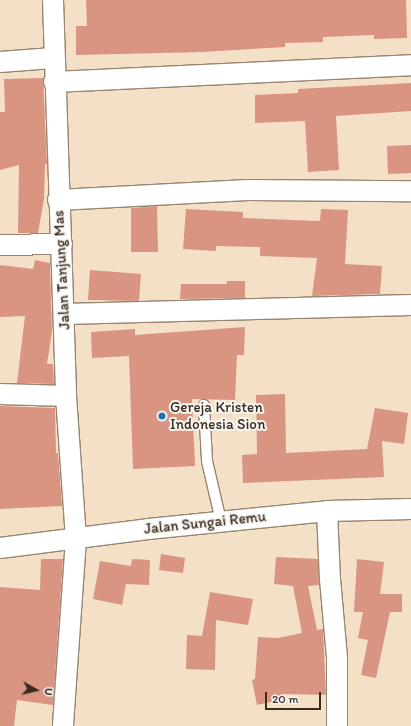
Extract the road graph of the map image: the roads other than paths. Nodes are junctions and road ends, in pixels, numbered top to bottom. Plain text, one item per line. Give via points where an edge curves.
1 (53, 0) edge
2 (53, 58) junction
3 (0, 62) edge
4 (411, 65) edge
5 (54, 82) junction
6 (411, 191) edge
7 (58, 200) junction
8 (62, 244) junction
9 (0, 245) edge
10 (411, 304) edge
11 (65, 314) junction
12 (0, 394) edge
13 (66, 396) junction
14 (204, 405) dead end
15 (411, 509) edge
16 (327, 511) junction
17 (221, 521) junction
18 (76, 539) junction
19 (0, 548) edge
20 (63, 726) edge
21 (337, 726) edge

1 - 2 street, Jalan Tanjung Mas
2 - 3 street
2 - 5 street, Jalan Tanjung Mas
4 - 5 street
5 - 7 street, Jalan Tanjung Mas
6 - 7 street via 248,190
7 - 8 street, Jalan Tanjung Mas
8 - 9 street
8 - 11 street, Jalan Tanjung Mas
10 - 11 street
11 - 13 street, Jalan Tanjung Mas
12 - 13 street
13 - 18 street, Jalan Tanjung Mas
14 - 17 lane via 207,461
15 - 16 street, Jalan Sungai Remu
16 - 17 street, Jalan Sungai Remu
16 - 21 street via 337,657
17 - 18 street, Jalan Sungai Remu
18 - 19 street, Jalan Sungai Remu
18 - 20 street, Jalan Tanjung Mas

